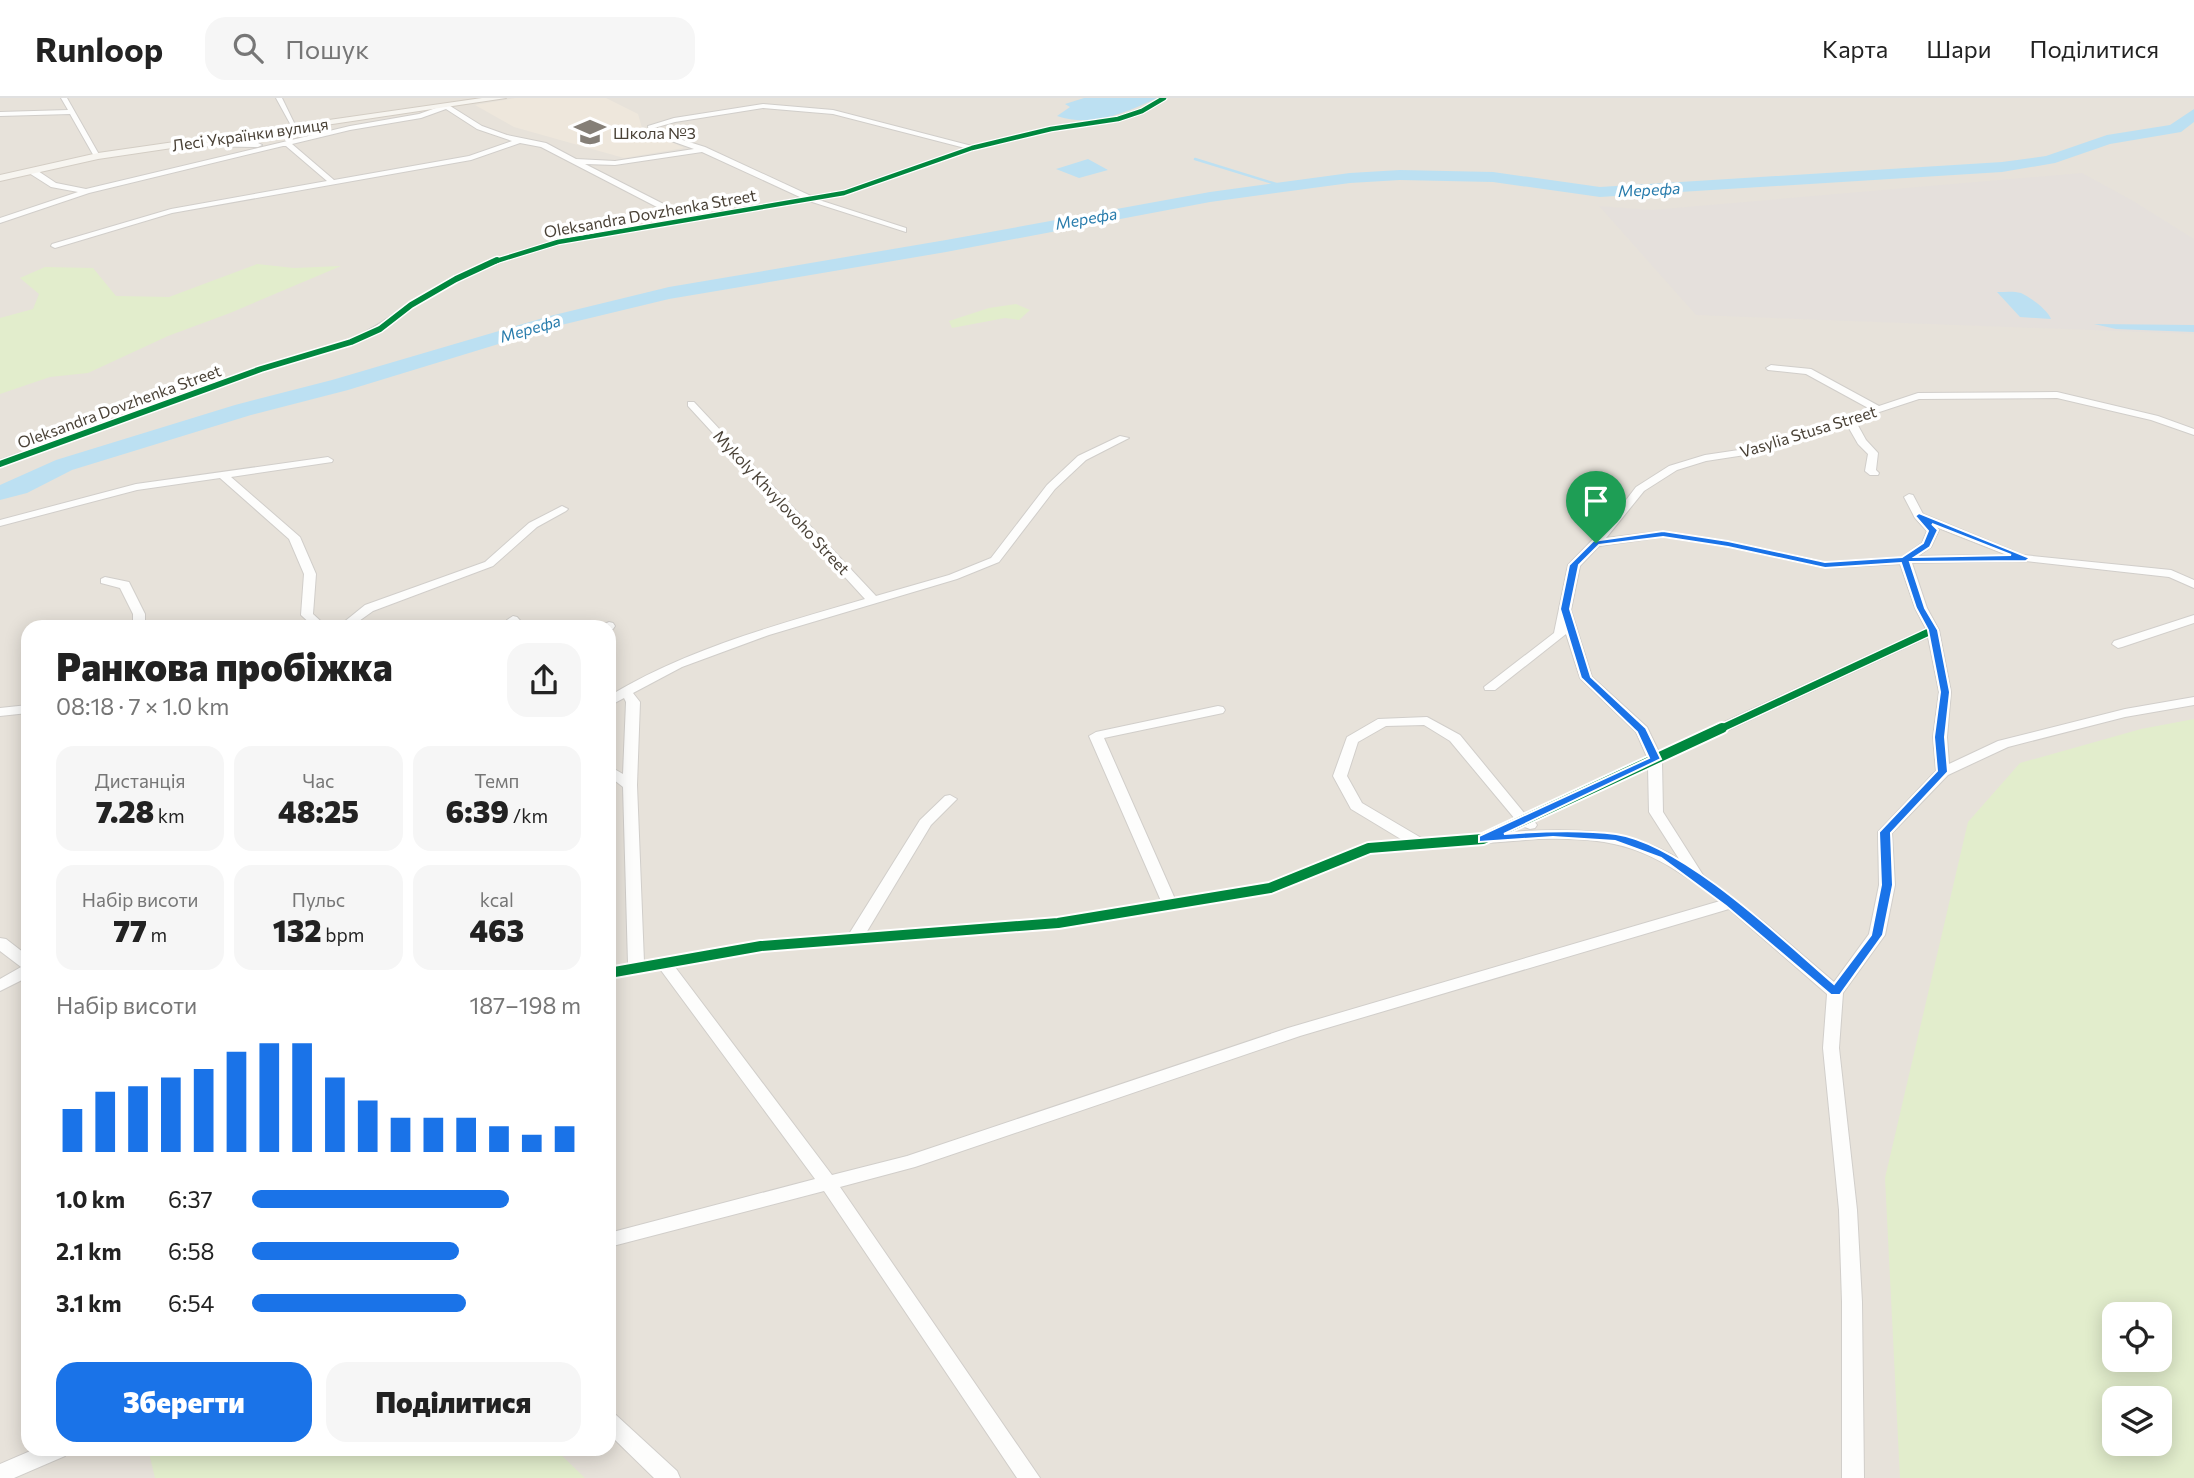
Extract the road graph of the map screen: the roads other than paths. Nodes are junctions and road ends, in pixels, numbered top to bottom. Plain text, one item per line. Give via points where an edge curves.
1 (64, 98) edge
2 (279, 98) edge
3 (501, 98) edge
4 (750, 98) edge
5 (1164, 98) edge
6 (447, 106) junction
7 (763, 106) junction
8 (72, 112) junction
9 (0, 114) edge
10 (421, 116) junction
11 (457, 116) junction
12 (295, 128) junction
13 (267, 132) junction
14 (518, 141) junction
15 (186, 144) junction
16 (288, 144) junction
17 (253, 148) junction
18 (972, 148) junction
19 (702, 149) junction
20 (98, 156) junction
21 (575, 161) junction
22 (32, 171) junction
23 (0, 178) edge
24 (332, 183) junction
25 (87, 191) junction
26 (813, 200) junction
27 (687, 219) junction
28 (0, 221) edge
29 (903, 230) dead end
30 (55, 246) dead end
31 (1771, 368) dead end
32 (691, 404) dead end
33 (1879, 410) junction
34 (1849, 419) junction
35 (2194, 432) edge
36 (1124, 438) dead end
37 (328, 460) dead end
38 (0, 464) edge
39 (1874, 473) dead end
40 (223, 475) junction
41 (1909, 497) dead end
42 (562, 509) dead end
43 (1919, 516) junction
44 (0, 523) edge
45 (1596, 543) junction
46 (2026, 558) junction
47 (1905, 559) junction
48 (105, 581) dead end
49 (2194, 584) edge
50 (874, 601) junction
51 (1565, 609) junction
52 (2194, 619) edge
53 (139, 620) edge
54 (313, 620) edge
55 (353, 620) edge
56 (1933, 630) junction
57 (2118, 644) dead end
58 (1490, 687) dead end
59 (627, 693) junction
60 (616, 698) edge
61 (2194, 701) edge
62 (21, 710) edge
63 (1218, 710) dead end
64 (0, 712) edge
65 (1655, 759) junction
66 (1942, 772) junction
67 (616, 775) edge
68 (630, 785) junction
69 (950, 799) dead end
70 (1522, 821) junction
71 (1546, 834) junction
72 (1483, 839) junction
73 (1420, 844) junction
74 (1700, 881) junction
75 (1731, 903) junction
76 (1170, 904) junction
77 (854, 939) junction
78 (0, 943) edge
79 (21, 959) edge
80 (664, 963) junction
81 (636, 968) junction
82 (616, 972) edge
83 (21, 974) edge
84 (0, 986) edge
85 (1835, 992) junction
86 (828, 1183) junction
87 (616, 1238) edge
88 (616, 1428) edge
89 (32, 1456) edge
90 (0, 1474) edge
91 (669, 1478) edge
92 (1029, 1478) edge
93 (1853, 1478) edge

1 - 8 street
2 - 12 street
3 - 6 street, Лесі Українки вулиця
4 - 7 street
5 - 18 street, Oleksandra Dovzhenka Street via 1118,119
6 - 10 street
6 - 11 street
6 - 12 street, Лесі Українки вулиця
7 - 18 street via 833,112
7 - 19 street via 650,127 652,132
8 - 9 street
8 - 20 street
10 - 11 street
10 - 16 street
11 - 14 street
12 - 13 street, Лесі Українки вулиця
13 - 15 street, Лесі Українки вулиця
13 - 17 street via 252,140
14 - 21 street via 543,145
14 - 24 street via 471,158
15 - 17 street
15 - 20 street, Лесі Українки вулиця
16 - 17 street
16 - 24 street
17 - 25 street
18 - 26 street, Oleksandra Dovzhenka Street
19 - 21 street via 615,163
19 - 26 street
20 - 22 street, Лесі Українки вулиця
21 - 27 street
22 - 23 street, Лесі Українки вулиця
22 - 25 street via 54,185
24 - 30 street via 172,211
25 - 28 street
26 - 27 street, Oleksandra Dovzhenka Street
26 - 29 street
27 - 38 street, Oleksandra Dovzhenka Street via 558,242 500,259 456,279 380,329 351,342 261,369
31 - 33 street via 1808,371
32 - 50 street, Mykoly Khvylovoho Street
33 - 34 street, Vasylia Stusa Street
33 - 35 street, Vasylia Stusa Street via 1918,396 2057,396
34 - 39 street via 1873,453 1870,471
34 - 45 street, Vasylia Stusa Street via 1754,451 1673,468 1640,489
36 - 50 street via 1082,458 1051,487 995,560
37 - 40 street
40 - 44 street via 136,487
40 - 54 street via 294,537 310,574 307,615
41 - 43 street
42 - 55 street via 533,525 489,564 369,608
43 - 46 street
43 - 47 street via 1933,530 1927,545
45 - 47 street via 1663,534 1825,565
45 - 51 street, Vasylia Stusa Street via 1574,565
46 - 47 street
46 - 49 street via 2171,573
47 - 56 street via 1920,608
48 - 53 street via 125,585
50 - 59 street via 765,632 678,664
51 - 58 street, Vasylia Stusa Street via 1560,634
51 - 65 street via 1586,678 1642,730
52 - 57 street
56 - 65 street
56 - 66 street via 1945,692
59 - 60 street
59 - 68 street via 633,702
61 - 66 street via 2124,713 2003,744
62 - 64 street
63 - 76 street via 1096,736
65 - 70 street
65 - 74 street via 1656,812
66 - 85 street via 1885,832 1887,885 1877,935
67 - 68 street
68 - 81 street
69 - 77 street via 925,823
70 - 71 street
70 - 72 street
70 - 73 street via 1455,738 1427,722 1383,722 1352,740 1340,776 1356,806
71 - 72 street
71 - 74 street via 1617,838 1665,856
72 - 73 street
73 - 76 street via 1369,848 1269,888
74 - 75 street
75 - 85 street
75 - 86 street via 1294,1032 909,1162
76 - 77 street via 1058,923
77 - 80 street via 761,946
78 - 79 street
80 - 81 street
80 - 86 street
81 - 82 street
83 - 84 street
85 - 93 street via 1831,1048 1848,1210
86 - 87 street
86 - 92 street
88 - 91 street
89 - 90 street

